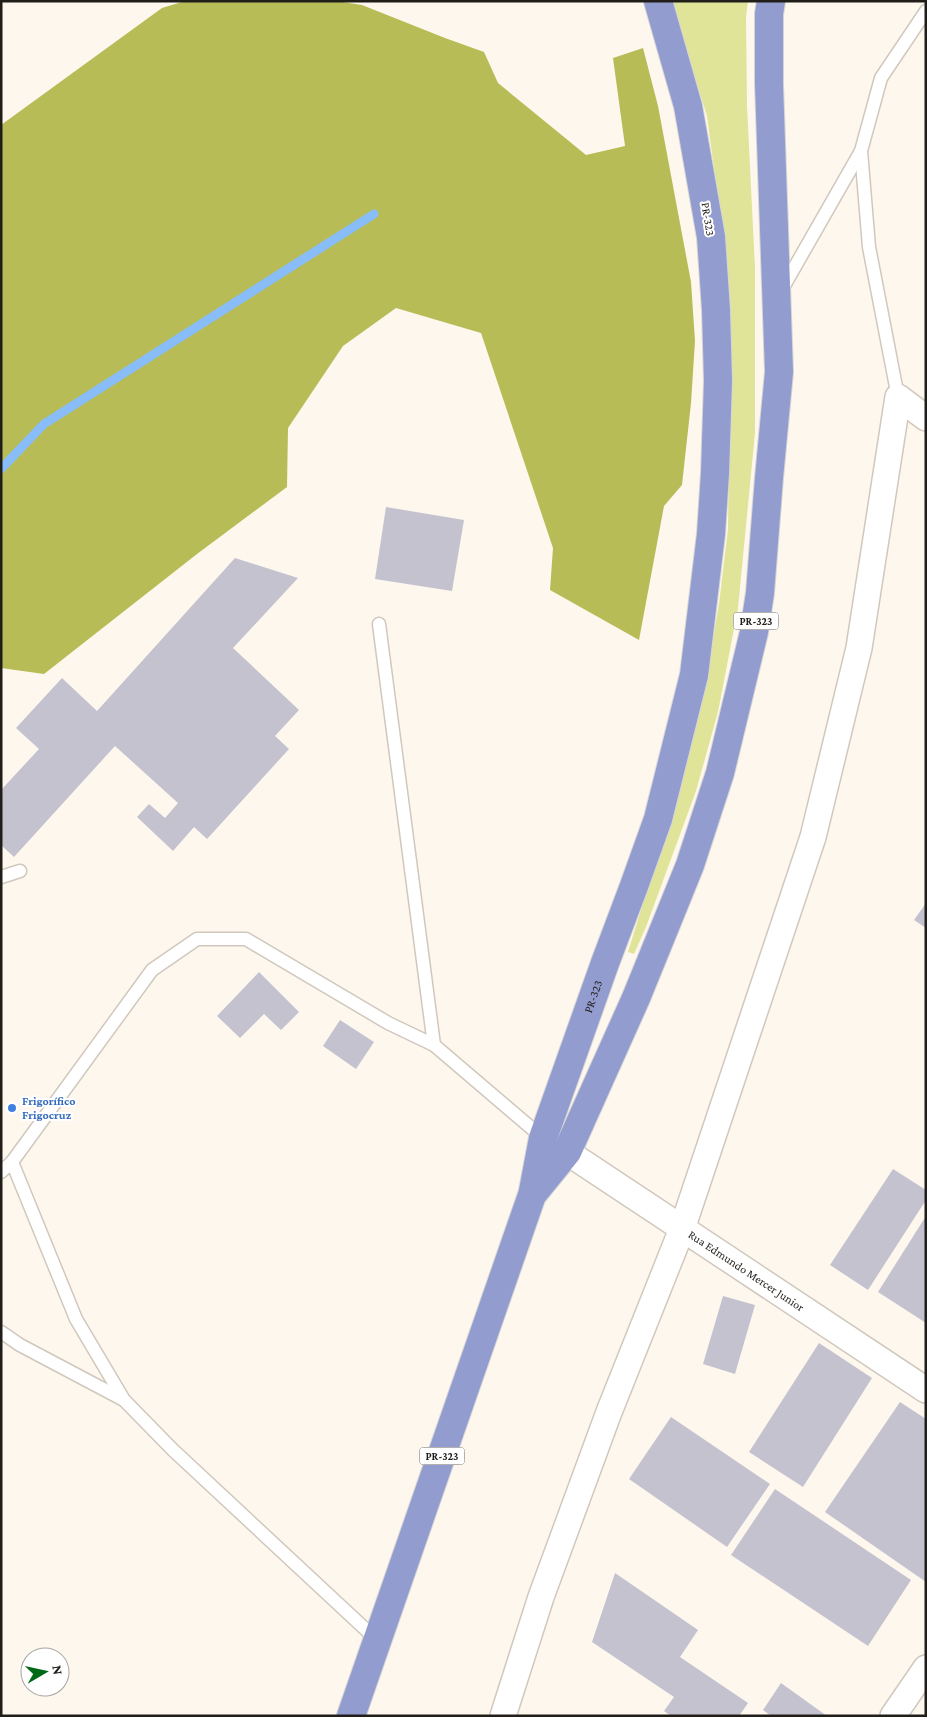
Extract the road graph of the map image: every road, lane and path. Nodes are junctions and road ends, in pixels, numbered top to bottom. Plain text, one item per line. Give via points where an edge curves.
1 (658, 1) edge
2 (771, 1) edge
3 (926, 11) edge
4 (861, 151) junction
5 (778, 298) junction
6 (898, 397) junction
7 (926, 418) edge
8 (379, 624) dead end
9 (20, 871) dead end
10 (1, 877) edge
11 (434, 1045) junction
12 (544, 1138) junction
13 (567, 1152) junction
14 (12, 1162) junction
15 (1, 1172) edge
16 (532, 1195) junction
17 (682, 1229) junction
18 (1, 1332) edge
19 (926, 1390) edge
20 (124, 1400) junction
21 (377, 1640) junction
22 (926, 1668) edge
23 (351, 1716) edge
24 (503, 1716) edge
25 (893, 1716) edge

1 - 12 highway, PR-323 via 688,106 711,237 718,381 711,534 694,675 658,819
2 - 5 highway, PR-323 via 769,84
3 - 4 lane via 881,78
4 - 5 lane
4 - 6 lane via 869,247
5 - 13 highway, PR-323 via 779,372 760,593 754,632 720,773 671,912
6 - 7 street
6 - 17 street via 859,648 813,837
8 - 11 lane
9 - 10 lane
11 - 12 lane
11 - 14 lane via 388,1023 246,939 198,939 152,970
12 - 16 highway, PR-323
13 - 16 highway, PR-323
13 - 17 street, Rua Edmundo Mercer Junior
14 - 15 lane
14 - 20 lane via 76,1319
16 - 21 highway, PR-323
17 - 19 street, Rua Edmundo Mercer Junior
17 - 24 street via 541,1597
18 - 20 lane
20 - 21 lane via 173,1450
21 - 23 highway, PR-323
22 - 25 street

